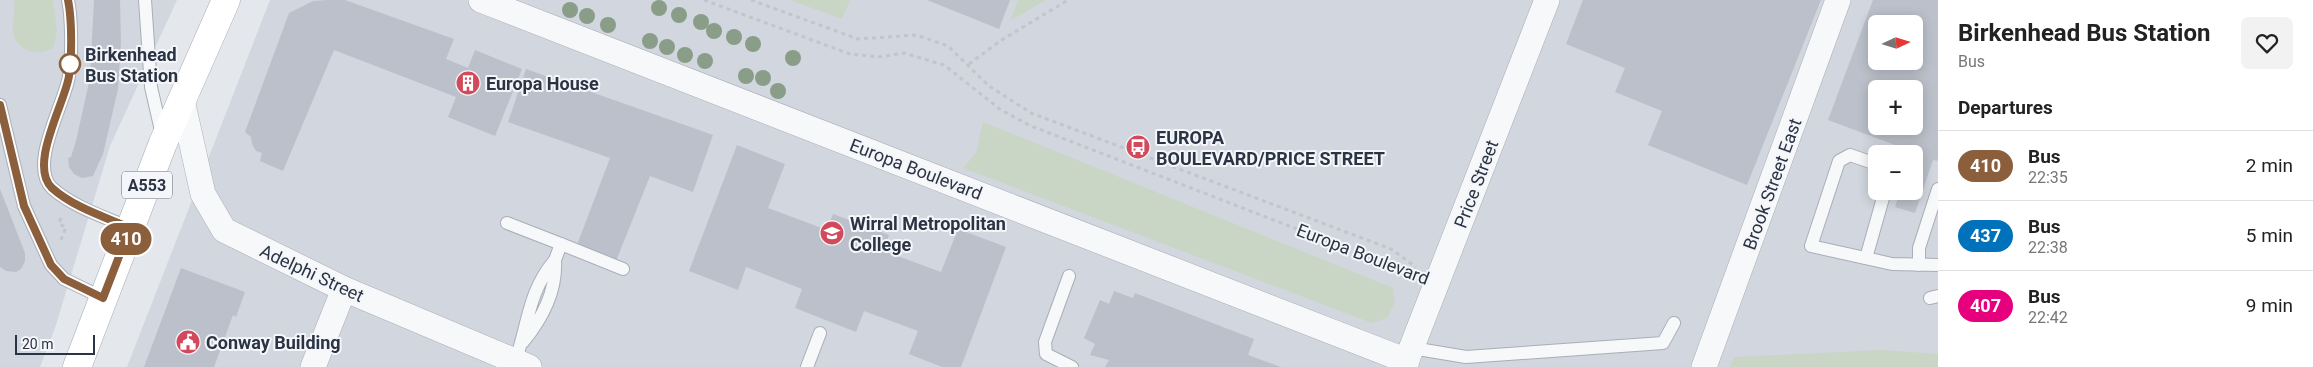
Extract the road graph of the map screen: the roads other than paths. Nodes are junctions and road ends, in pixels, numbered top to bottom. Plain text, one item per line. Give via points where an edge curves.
1 (68, 0) edge
2 (145, 0) edge
3 (226, 0) edge
4 (480, 0) edge
5 (1547, 0) edge
6 (1838, 0) edge
7 (182, 100) junction
8 (0, 105) edge
9 (163, 143) junction
10 (1868, 161) edge
11 (1938, 188) edge
12 (1882, 200) edge
13 (507, 223) dead end
14 (130, 228) junction
15 (561, 244) junction
16 (1866, 258) junction
17 (1919, 265) junction
18 (1938, 265) edge
19 (623, 269) dead end
20 (1069, 276) dead end
21 (344, 289) junction
22 (103, 298) junction
23 (1674, 323) dead end
24 (820, 333) dead end
25 (520, 359) edge
26 (1408, 359) edge
27 (77, 367) edge
28 (313, 367) edge
29 (807, 367) edge
30 (1072, 367) edge
31 (1704, 367) edge

1 - 14 lane via 69,76 44,160 45,176 51,188
2 - 9 lane via 152,87
3 - 7 main road, A553
4 - 26 street, Europa Boulevard
5 - 26 street, Price Street
6 - 31 street, Brook Street East
7 - 9 main road, A553
7 - 21 street, Adelphi Street via 203,194 224,230
8 - 22 lane via 24,206 51,265 64,279
9 - 14 main road, A553
10 - 16 lane via 1850,155 1839,161 1811,246
11 - 17 lane via 1919,248
12 - 16 lane
13 - 15 lane
14 - 22 main road, A553
15 - 19 lane
15 - 25 lane via 555,260 542,274 526,318
16 - 17 lane via 1892,264
17 - 18 lane
20 - 30 lane via 1045,342 1046,354
21 - 25 street, Adelphi Street
21 - 28 street
22 - 27 main road, A553
23 - 26 lane via 1662,343
24 - 29 lane

